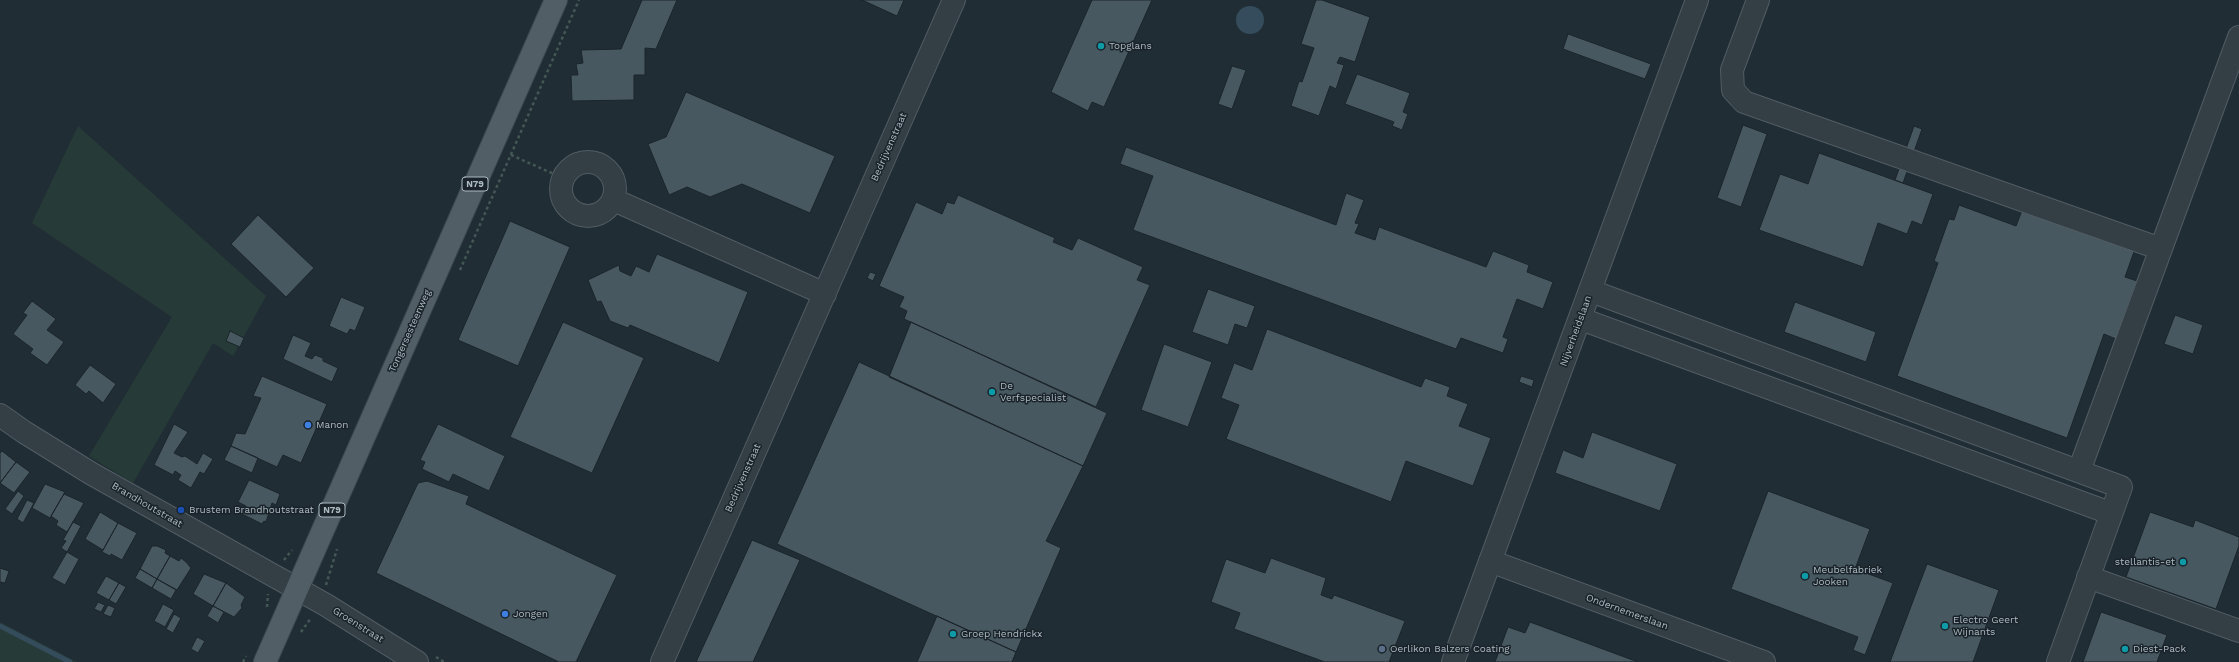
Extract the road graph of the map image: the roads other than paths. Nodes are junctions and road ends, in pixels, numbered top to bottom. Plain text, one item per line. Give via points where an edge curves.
1 (556, 0) edge
2 (954, 0) edge
3 (1697, 0) edge
4 (1758, 0) edge
5 (2239, 37) edge
6 (614, 200) junction
7 (2161, 249) junction
8 (1591, 291) junction
9 (825, 294) junction
10 (1581, 319) junction
11 (1874, 395) junction
12 (0, 415) edge
13 (1864, 423) junction
14 (2079, 471) junction
15 (2110, 513) junction
16 (1490, 561) junction
17 (2088, 577) junction
18 (297, 590) junction
19 (2239, 631) edge
20 (265, 662) edge
21 (417, 662) edge
22 (662, 662) edge
23 (1453, 662) edge
24 (1764, 662) edge
25 (2058, 662) edge

1 - 18 main road, Tongersesteenweg / N79
2 - 9 street, Bedrijvenstraat
3 - 8 street, Nijverheidslaan
4 - 7 street via 1732,70 1733,90 1744,102
5 - 7 street
6 - 6 street via 616,188 613,176 605,167 594,162 570,168 563,178 561,190 564,202 572,211 583,216 596,216 606,210
6 - 9 street
7 - 14 street
8 - 10 street, Nijverheidslaan
8 - 11 street
9 - 22 street, Bedrijvenstraat
10 - 13 street
10 - 16 street, Nijverheidslaan
11 - 13 street
11 - 14 street
12 - 18 street, Brandhoutstraat via 92,474
13 - 15 street
14 - 15 street via 2121,487
15 - 17 street
16 - 23 street, Nijverheidslaan
16 - 24 street, Ondernemerslaan
17 - 19 street
17 - 25 street
18 - 20 main road, Tongersesteenweg / N79
18 - 21 street, Groenstraat

